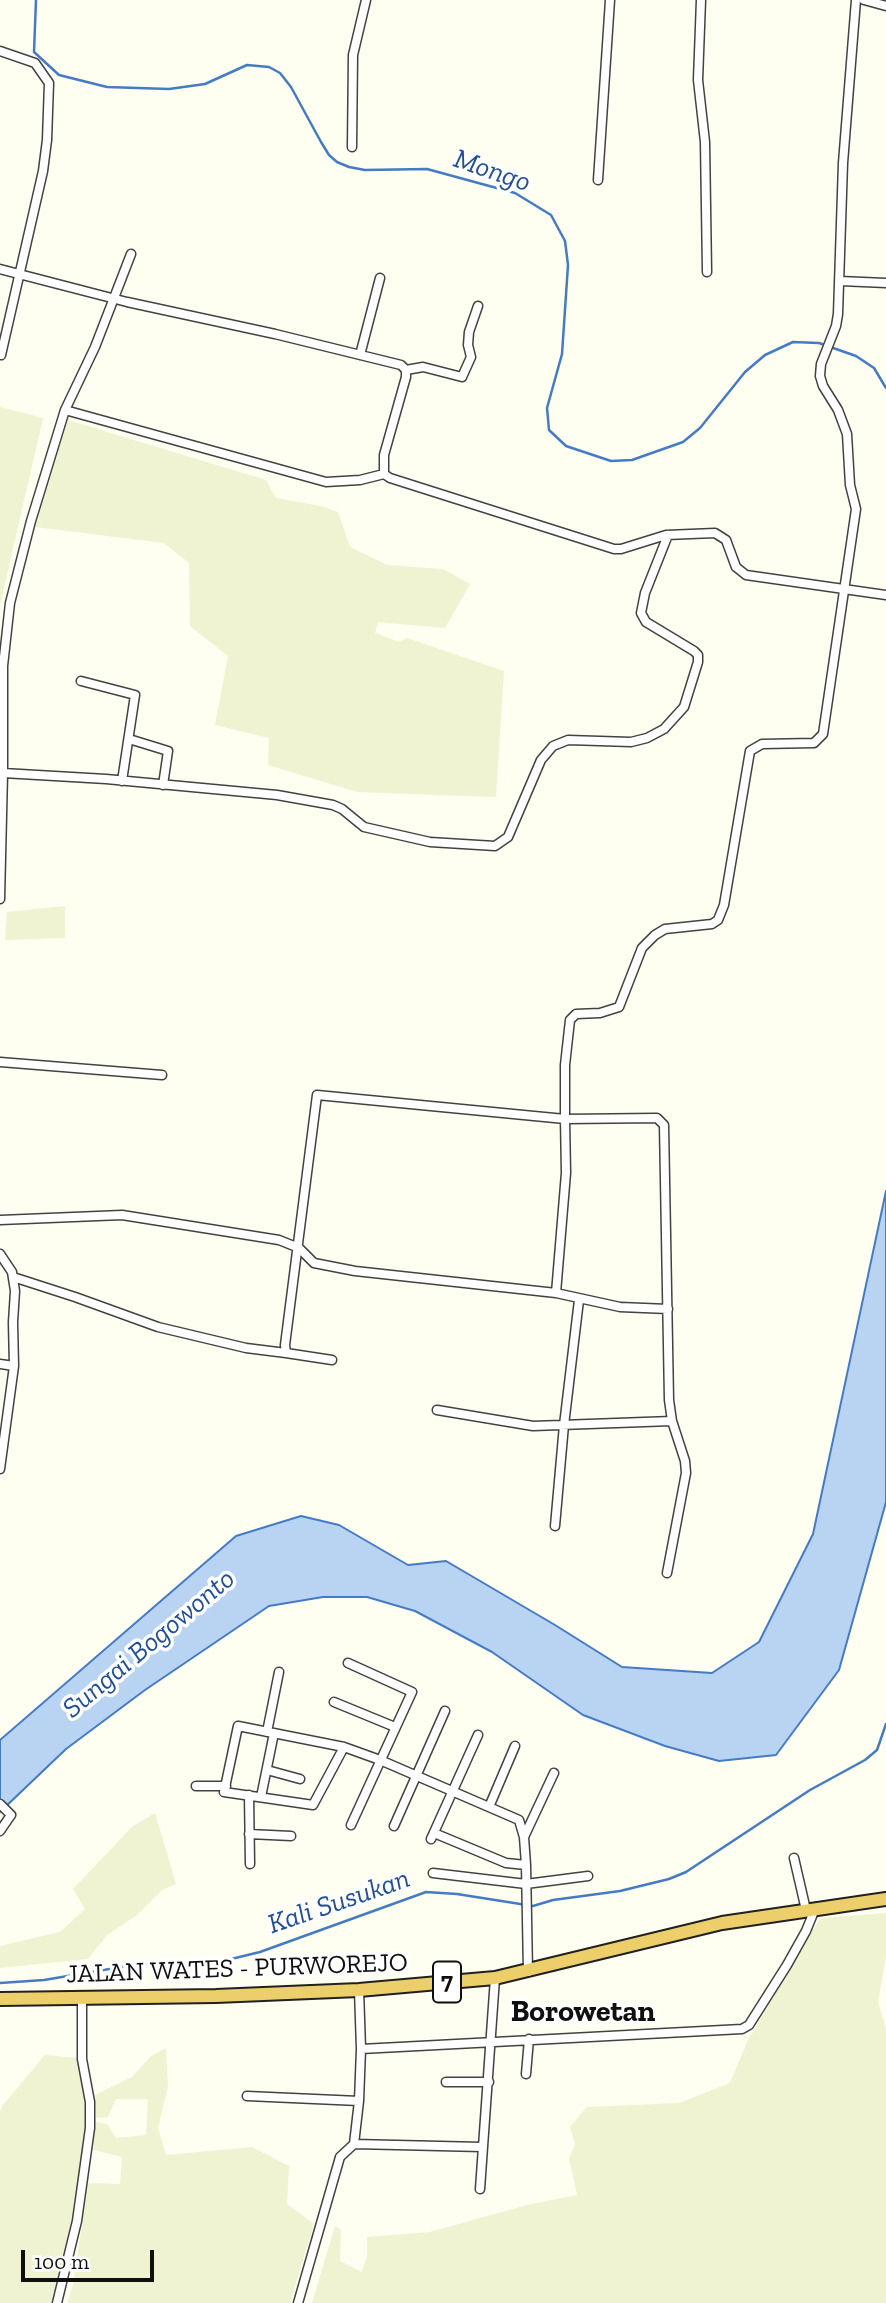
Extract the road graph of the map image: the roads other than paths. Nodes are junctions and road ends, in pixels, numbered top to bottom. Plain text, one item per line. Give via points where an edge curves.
1 (366, 0) edge
2 (610, 0) edge
3 (701, 0) edge
4 (856, 0) edge
5 (864, 0) edge
6 (886, 6) edge
7 (0, 51) edge
8 (352, 147) dead end
9 (598, 180) dead end
10 (131, 254) dead end
11 (0, 269) edge
12 (707, 272) dead end
13 (20, 275) junction
14 (380, 278) dead end
15 (840, 281) junction
16 (886, 283) edge
17 (113, 298) junction
18 (478, 306) dead end
19 (1, 355) edge
20 (360, 355) junction
21 (405, 370) junction
22 (65, 410) junction
23 (384, 474) junction
24 (668, 535) junction
25 (845, 590) junction
26 (886, 595) edge
27 (81, 681) dead end
28 (129, 740) junction
29 (3, 773) junction
30 (122, 781) junction
31 (163, 785) junction
32 (0, 899) edge
33 (0, 1062) edge
34 (162, 1075) dead end
35 (565, 1119) junction
36 (0, 1220) edge
37 (299, 1248) junction
38 (0, 1254) edge
39 (13, 1277) junction
40 (556, 1293) junction
41 (579, 1300) junction
42 (668, 1309) junction
43 (286, 1353) junction
44 (332, 1360) dead end
45 (0, 1364) edge
46 (14, 1366) junction
47 (437, 1410) dead end
48 (672, 1421) junction
49 (564, 1425) junction
50 (0, 1469) edge
51 (555, 1526) dead end
52 (667, 1573) dead end
53 (348, 1663) dead end
54 (279, 1672) dead end
55 (334, 1702) dead end
56 (446, 1711) dead end
57 (395, 1727) junction
58 (271, 1733) junction
59 (478, 1735) dead end
60 (515, 1746) dead end
61 (344, 1747) junction
62 (380, 1760) junction
63 (267, 1770) junction
64 (554, 1773) dead end
65 (415, 1775) junction
66 (300, 1779) dead end
67 (196, 1786) dead end
68 (226, 1786) junction
69 (452, 1792) junction
70 (249, 1795) junction
71 (261, 1797) junction
72 (4, 1807) edge
73 (489, 1807) junction
74 (351, 1825) dead end
75 (394, 1826) dead end
76 (0, 1830) edge
77 (249, 1834) junction
78 (291, 1836) dead end
79 (524, 1837) junction
80 (794, 1858) dead end
81 (250, 1864) dead end
82 (526, 1865) junction
83 (433, 1873) dead end
84 (589, 1876) dead end
85 (526, 1884) junction
86 (886, 1899) edge
87 (811, 1910) junction
88 (528, 1972) junction
89 (495, 1978) junction
90 (359, 1990) junction
91 (82, 1998) junction
92 (0, 1999) edge
93 (529, 2039) junction
94 (491, 2042) junction
95 (361, 2049) junction
96 (526, 2074) dead end
97 (446, 2082) dead end
98 (489, 2082) junction
99 (247, 2096) dead end
100 (359, 2101) junction
101 (354, 2144) junction
102 (482, 2147) junction
103 (480, 2189) dead end
104 (57, 2303) edge
105 (298, 2303) edge

1 - 8 street via 354,55
2 - 9 street
3 - 12 street via 698,80 705,142
4 - 15 street via 843,163
5 - 6 street
7 - 13 street via 35,63 49,83 43,171
10 - 17 street
11 - 13 street
13 - 17 street
13 - 19 street
14 - 20 street
15 - 16 street
15 - 25 street via 836,326 820,376 846,434 850,485 857,503
17 - 20 street
17 - 22 street
18 - 21 street via 469,332 471,357 462,377 424,367
20 - 21 street
21 - 23 street via 384,455
22 - 23 street via 326,482
22 - 29 street via 10,603 3,666
23 - 24 street via 614,550
24 - 25 street via 707,532 723,537 736,567 746,575
24 - 31 street via 641,613 646,622 698,655 684,707 664,729 647,738 568,740 553,746 541,760 508,836 495,846 430,842 364,827 333,805
25 - 26 street
25 - 35 street via 821,739 762,744 750,751 718,920 665,929 655,935 642,948 619,1007 570,1018
27 - 28 street via 135,695
28 - 30 street
28 - 31 street via 168,751
29 - 30 street
29 - 32 street
30 - 31 street
33 - 34 street
35 - 37 street via 317,1095
35 - 40 street via 566,1172
35 - 42 street via 657,1118 663,1122
36 - 37 street via 121,1215 279,1240
37 - 40 street via 314,1263 343,1269
37 - 43 street
38 - 39 street
39 - 43 street via 158,1328
39 - 46 street
40 - 41 street
41 - 42 street
41 - 49 street
42 - 48 street
43 - 44 street
45 - 46 street
46 - 50 street
47 - 49 street via 533,1426
48 - 49 street
48 - 52 street via 686,1473
49 - 51 street
53 - 57 street via 412,1692
54 - 58 street
55 - 57 street
56 - 65 street
57 - 62 street
58 - 61 street
58 - 63 street
58 - 68 street via 238,1726
59 - 69 street
60 - 73 street
61 - 62 street
61 - 71 street via 313,1805
62 - 65 street
62 - 74 street
63 - 66 street
63 - 71 street
64 - 79 street
65 - 69 street
65 - 75 street
67 - 68 street
68 - 70 street via 224,1792
69 - 73 street
69 - 82 street via 433,1836 506,1863
70 - 71 street
70 - 77 street
72 - 76 street via 11,1818
73 - 79 street via 519,1820
77 - 78 street
77 - 81 street
79 - 82 street
80 - 87 street
82 - 85 street
83 - 85 street
84 - 85 street
85 - 88 street
86 - 87 highway, JALAN WATES - PURWOREJO / 7
87 - 88 highway, JALAN WATES - PURWOREJO / 7 via 722,1923
87 - 93 street via 806,1931 746,2027
88 - 89 highway, JALAN WATES - PURWOREJO / 7
89 - 90 highway, JALAN WATES - PURWOREJO / 7
89 - 94 street
90 - 91 highway, JALAN WATES - PURWOREJO / 7
90 - 95 street
91 - 92 highway, JALAN WATES - PURWOREJO / 7
91 - 104 street via 82,2059 90,2129 77,2221
93 - 94 street
93 - 96 street
94 - 95 street
94 - 98 street
95 - 100 street
97 - 98 street
98 - 102 street
99 - 100 street
100 - 101 street
101 - 102 street
101 - 105 street via 340,2157
102 - 103 street

